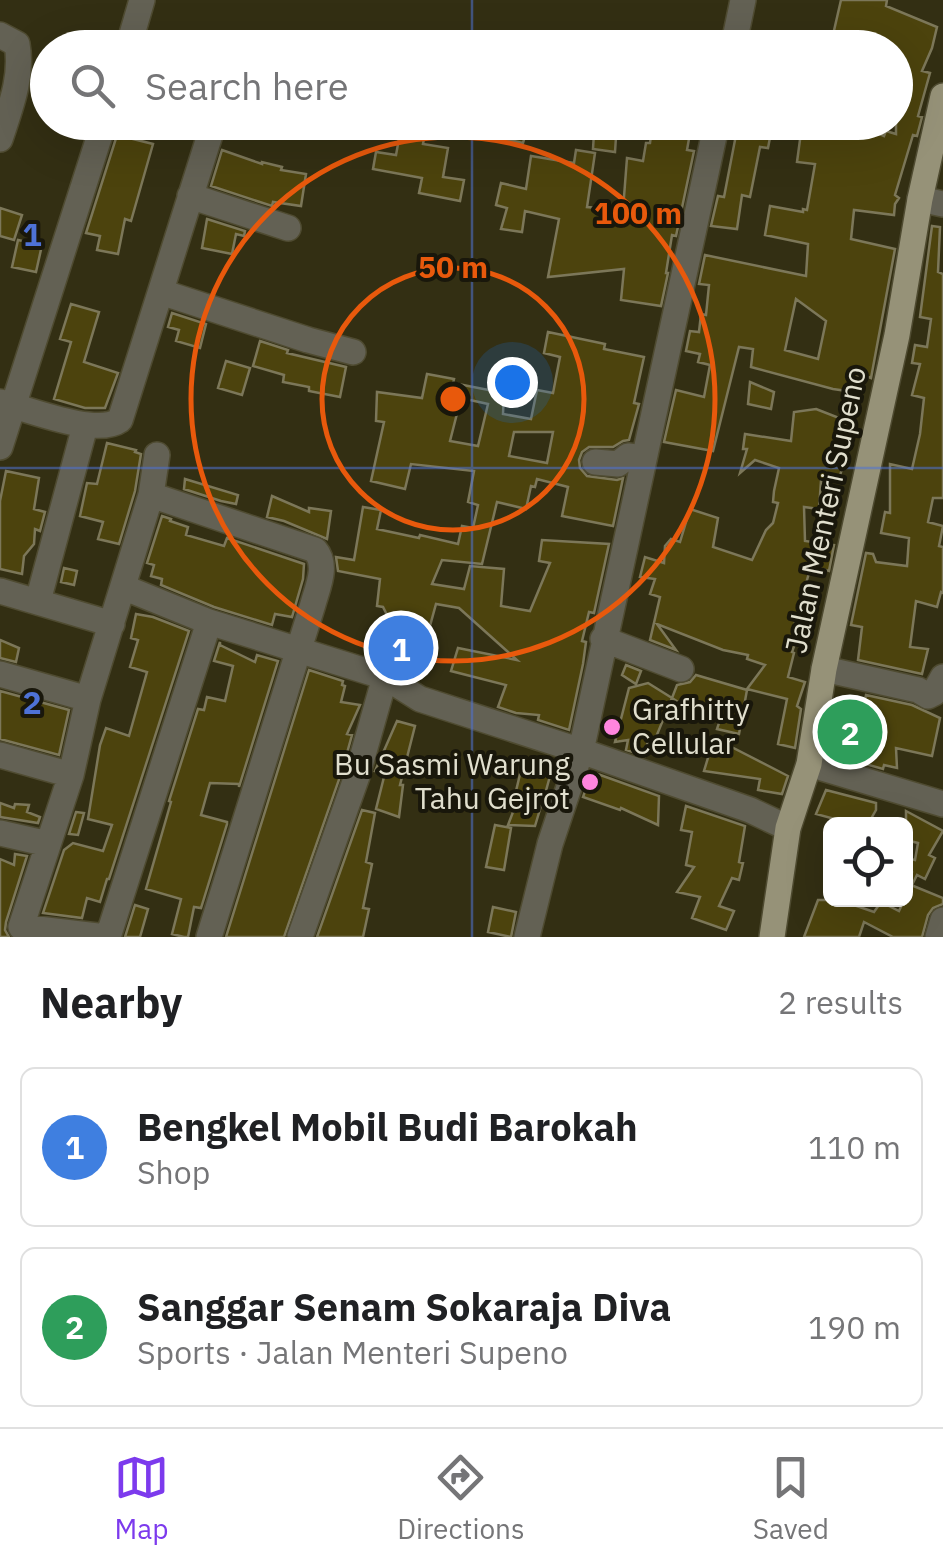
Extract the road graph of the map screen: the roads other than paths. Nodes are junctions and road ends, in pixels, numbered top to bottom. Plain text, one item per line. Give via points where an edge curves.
1 (142, 0) edge
2 (743, 0) edge
3 (133, 30) edge
4 (737, 30) edge
5 (0, 35) edge
6 (943, 96) edge
7 (940, 125) edge
8 (0, 139) edge
9 (98, 140) edge
10 (208, 140) edge
11 (712, 140) edge
12 (190, 196) junction
13 (932, 202) edge
14 (288, 228) dead end
15 (161, 292) junction
16 (353, 352) dead end
17 (6, 404) edge
18 (85, 426) junction
19 (0, 447) edge
20 (157, 455) dead end
21 (643, 458) junction
22 (595, 462) dead end
23 (151, 495) junction
24 (123, 587) junction
25 (0, 591) edge
26 (38, 600) junction
27 (209, 622) junction
28 (112, 624) junction
29 (603, 639) junction
30 (298, 648) junction
31 (681, 669) dead end
32 (824, 669) junction
33 (0, 674) edge
34 (385, 677) junction
35 (943, 678) edge
36 (88, 699) junction
37 (420, 699) junction
38 (372, 720) junction
39 (581, 751) junction
40 (0, 755) edge
41 (808, 764) junction
42 (71, 775) junction
43 (943, 804) edge
44 (788, 828) junction
45 (0, 833) edge
46 (48, 844) junction
47 (943, 920) edge
48 (13, 928) edge
49 (107, 937) edge
50 (209, 937) edge
51 (300, 937) edge
52 (527, 937) edge
53 (772, 937) edge
54 (938, 937) edge

1 - 3 street
2 - 4 street
5 - 8 street via 17,44 20,59
6 - 7 main road, Jalan Menteri Supeno
7 - 13 main road, Jalan Menteri Supeno
9 - 17 street
10 - 12 street
11 - 21 street
12 - 14 street
12 - 15 street
13 - 32 main road, Jalan Menteri Supeno
15 - 16 street
15 - 18 street via 120,420
17 - 18 street
17 - 19 street
18 - 26 street
20 - 23 street
21 - 22 street
21 - 29 street
23 - 24 street
23 - 30 street via 319,553 320,580
24 - 27 street
24 - 28 street
25 - 26 street
26 - 28 street
27 - 30 street
27 - 49 street
28 - 36 street
29 - 31 street
29 - 39 street
30 - 34 street
30 - 50 street
32 - 35 street via 928,696
32 - 41 main road, Jalan Menteri Supeno
33 - 36 street
34 - 37 street
34 - 38 street
36 - 42 street
37 - 38 street
37 - 39 street
38 - 51 street
39 - 44 street
39 - 52 street
40 - 42 street
41 - 43 street
41 - 44 main road, Jalan Menteri Supeno
42 - 46 street
44 - 53 main road, Jalan Menteri Supeno
45 - 46 street
46 - 48 street
47 - 54 street
48 - 49 street

